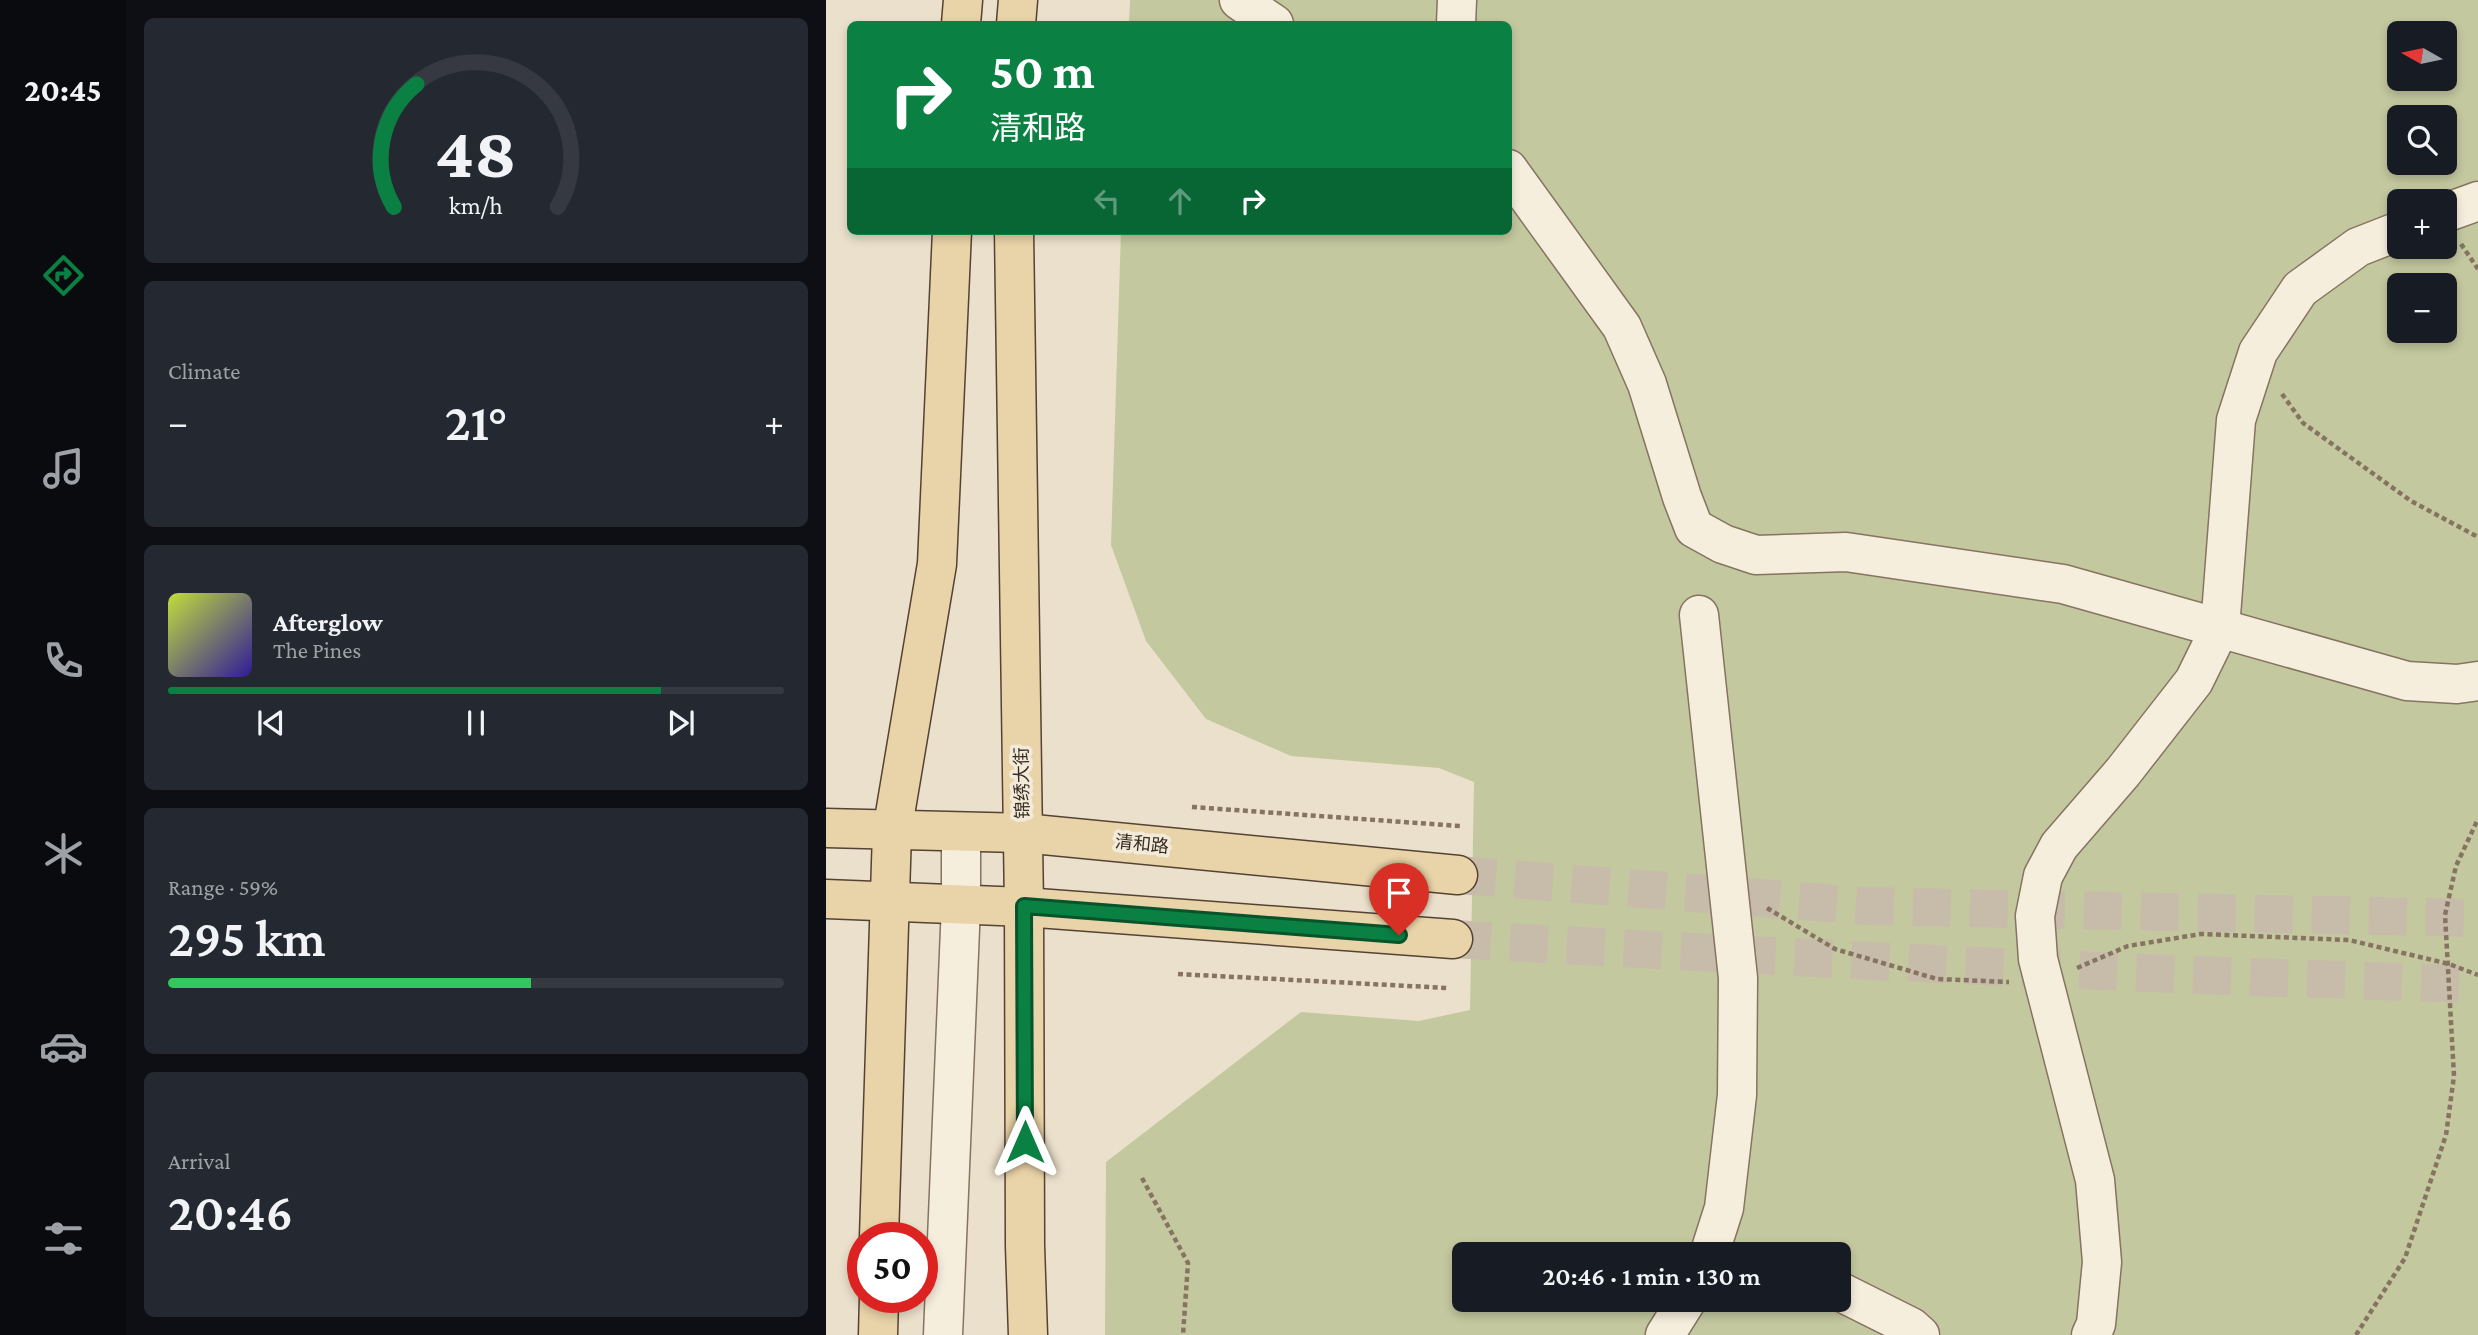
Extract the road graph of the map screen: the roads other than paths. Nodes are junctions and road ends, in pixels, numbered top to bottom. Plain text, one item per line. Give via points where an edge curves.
1 (962, 0) edge
2 (1018, 0) edge
3 (1239, 0) edge
4 (1457, 0) edge
5 (961, 21) edge
6 (1016, 21) edge
7 (1270, 21) edge
8 (1456, 21) edge
9 (1512, 175) edge
10 (2478, 201) edge
11 (2457, 209) edge
12 (952, 235) edge
13 (1014, 235) edge
14 (2387, 236) edge
15 (1699, 615) dead end
16 (2220, 628) junction
17 (2478, 681) edge
18 (826, 828) edge
19 (892, 832) junction
20 (961, 832) junction
21 (1023, 833) junction
22 (1458, 875) tunnel mouth
23 (826, 899) edge
24 (889, 903) junction
25 (961, 905) junction
26 (1024, 906) junction
27 (1453, 939) tunnel mouth
28 (879, 1222) edge
29 (1713, 1242) edge
30 (1851, 1297) edge
31 (1679, 1312) edge
32 (879, 1313) edge
33 (878, 1335) edge
34 (943, 1335) edge
35 (1028, 1335) edge
36 (1665, 1335) edge
37 (1920, 1335) edge
38 (2091, 1335) edge

1 - 5 main road
2 - 6 main road
3 - 7 lane
4 - 8 lane
9 - 16 lane via 1622,327 1647,384 1694,528 1756,555 1846,552 2063,584
10 - 11 lane
12 - 19 main road via 937,564
13 - 21 main road, 锦绣大街
14 - 16 lane via 2358,247 2300,289 2253,363 2236,420
15 - 29 lane via 1738,978 1737,1095 1724,1208
16 - 17 lane via 2407,681
16 - 38 lane via 2194,681 2059,846 2043,876 2035,916 2038,959 2095,1180 2102,1262
18 - 19 main road, 清和路
19 - 20 main road, 清和路
19 - 24 main road
20 - 21 main road, 清和路
20 - 25 lane
21 - 22 main road, 清和路
21 - 26 main road, 锦绣大街
23 - 24 main road
24 - 25 main road
24 - 28 main road
25 - 26 main road
25 - 34 lane
26 - 27 main road
26 - 35 main road, 锦绣大街
30 - 37 lane via 1911,1326
31 - 36 lane
32 - 33 main road

